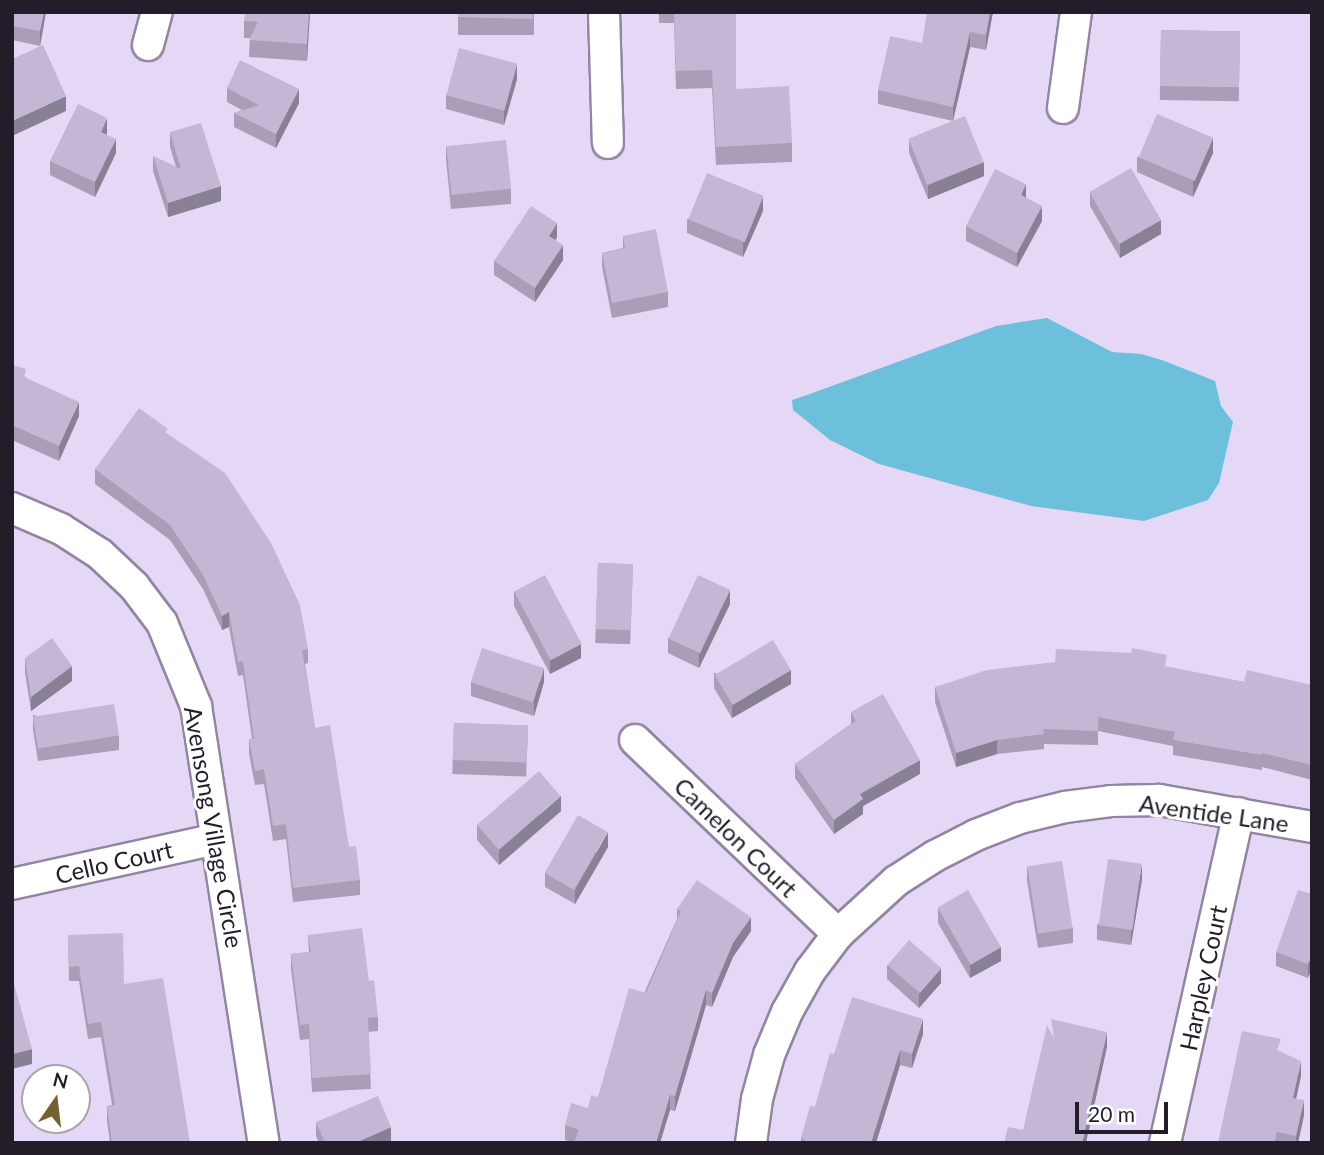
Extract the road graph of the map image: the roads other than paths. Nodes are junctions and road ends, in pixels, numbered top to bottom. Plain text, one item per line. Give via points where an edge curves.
1 (157, 12) edge
2 (604, 12) edge
3 (1076, 12) edge
4 (148, 46) dead end
5 (1063, 108) dead end
6 (608, 143) dead end
7 (12, 508) edge
8 (635, 740) dead end
9 (1239, 813) junction
10 (1312, 827) edge
11 (216, 839) junction
12 (12, 884) edge
13 (838, 934) junction
14 (264, 1143) edge
15 (751, 1143) edge
16 (1165, 1143) edge

1 - 4 street
2 - 6 street
3 - 5 street
7 - 11 street, Avensong Village Circle via 61,529 100,554 134,586 162,623 196,706
8 - 13 street, Camelon Court
9 - 10 street, Aventide Lane
9 - 13 street, Aventide Lane via 1159,800 1065,807 1020,818 935,856 896,881
9 - 16 street, Harpley Court
11 - 12 street, Cello Court
11 - 14 street, Avensong Village Circle
13 - 15 street, Aventide Lane via 787,1012 766,1066

